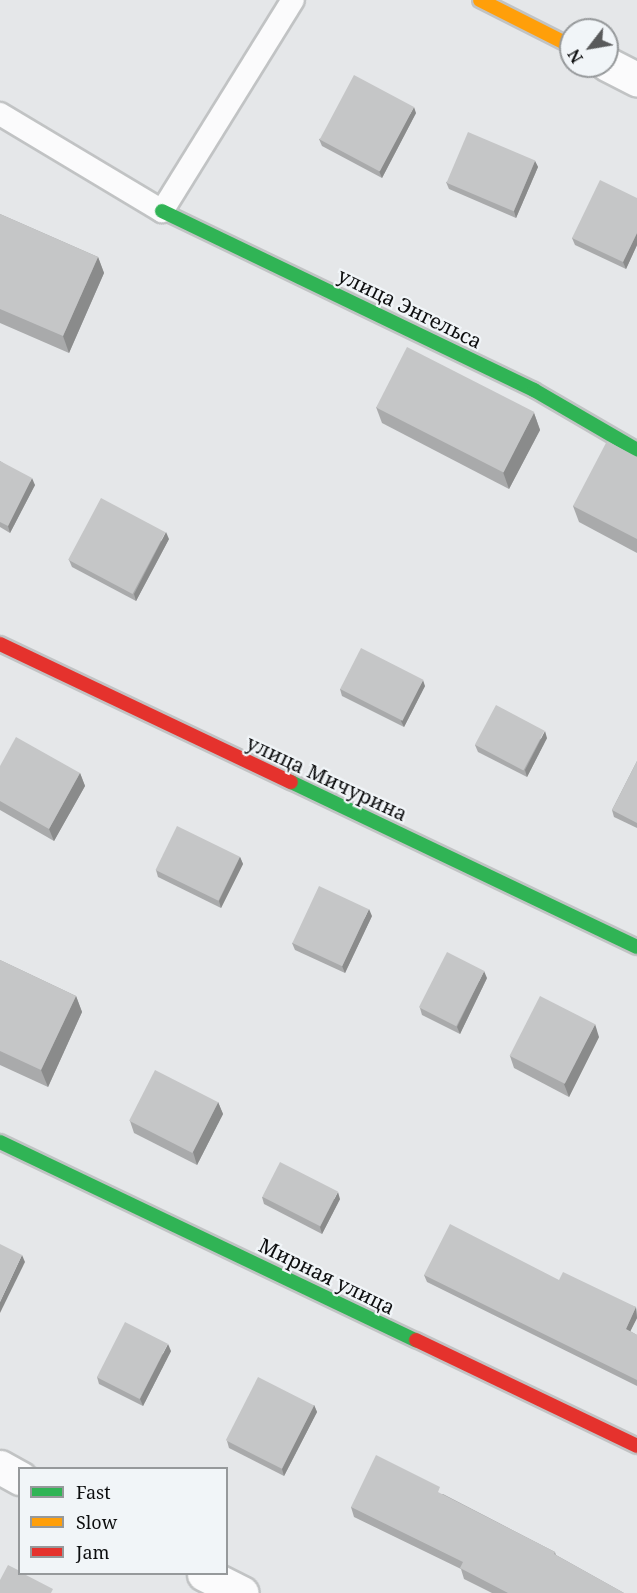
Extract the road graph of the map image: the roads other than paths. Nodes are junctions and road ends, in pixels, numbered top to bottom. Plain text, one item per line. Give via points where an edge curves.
1 (293, 0) edge
2 (480, 0) edge
3 (559, 40) edge
4 (619, 70) edge
5 (637, 79) edge
6 (0, 114) edge
7 (162, 211) junction
8 (637, 450) edge
9 (0, 644) edge
10 (637, 948) edge
11 (0, 1142) edge
12 (637, 1446) edge
13 (0, 1467) edge
14 (18, 1477) edge
15 (206, 1575) edge
16 (242, 1593) edge

1 - 7 lane
2 - 3 street
4 - 5 street
6 - 7 lane
7 - 8 street, улица Энгельса via 534,390
9 - 10 street, улица Мичурина
11 - 12 street, Мирная улица
13 - 14 street
15 - 16 street

